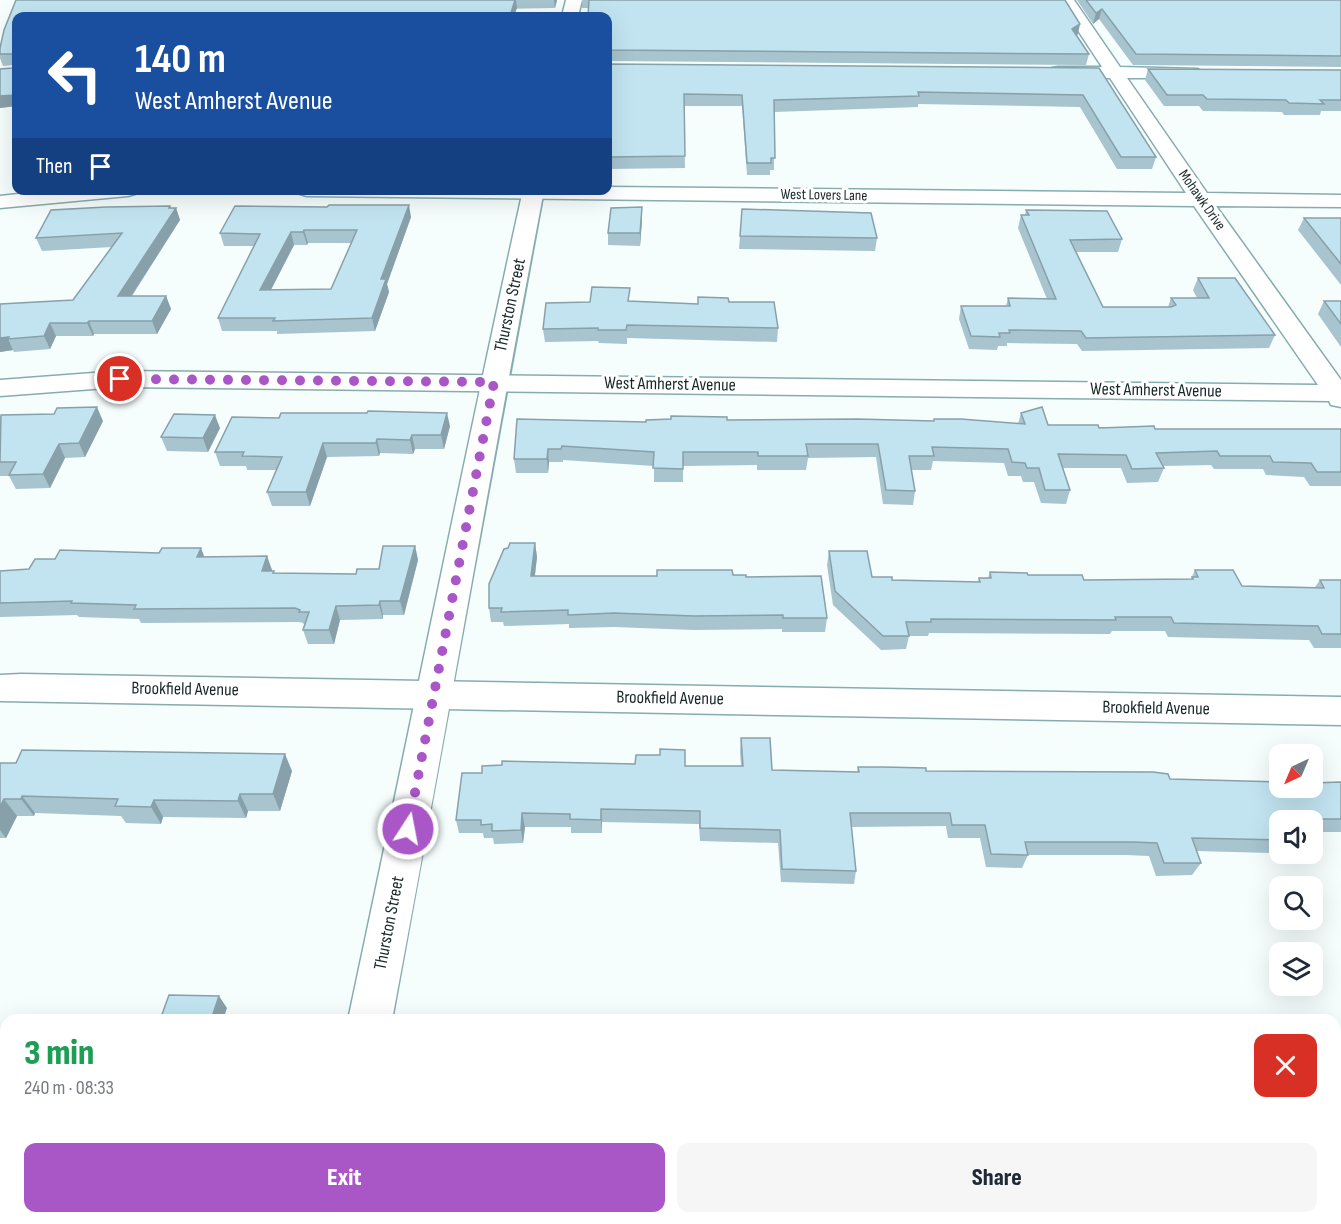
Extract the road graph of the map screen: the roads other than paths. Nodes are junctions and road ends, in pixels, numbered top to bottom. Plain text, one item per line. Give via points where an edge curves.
1 (1066, 0) edge
2 (1045, 72) edge
3 (1116, 72) junction
4 (1211, 73) edge
5 (612, 192) edge
6 (75, 195) edge
7 (533, 195) edge
8 (1201, 200) junction
9 (1341, 201) edge
10 (0, 202) edge
11 (494, 382) junction
12 (0, 388) edge
13 (1339, 394) edge
14 (0, 688) edge
15 (435, 693) junction
16 (1341, 711) edge
17 (371, 1014) edge

1 - 3 street, Mohawk Drive
2 - 3 street
3 - 4 street
3 - 8 street, Mohawk Drive
5 - 8 street, West Lovers Lane
6 - 10 street
7 - 11 street, Thurston Street
8 - 9 street, West Lovers Lane
8 - 13 street, Mohawk Drive
11 - 12 street, West Amherst Avenue via 120,379
11 - 13 street, West Amherst Avenue
11 - 15 street, Thurston Street
14 - 15 street, Brookfield Avenue
15 - 16 street, Brookfield Avenue
15 - 17 street, Thurston Street

